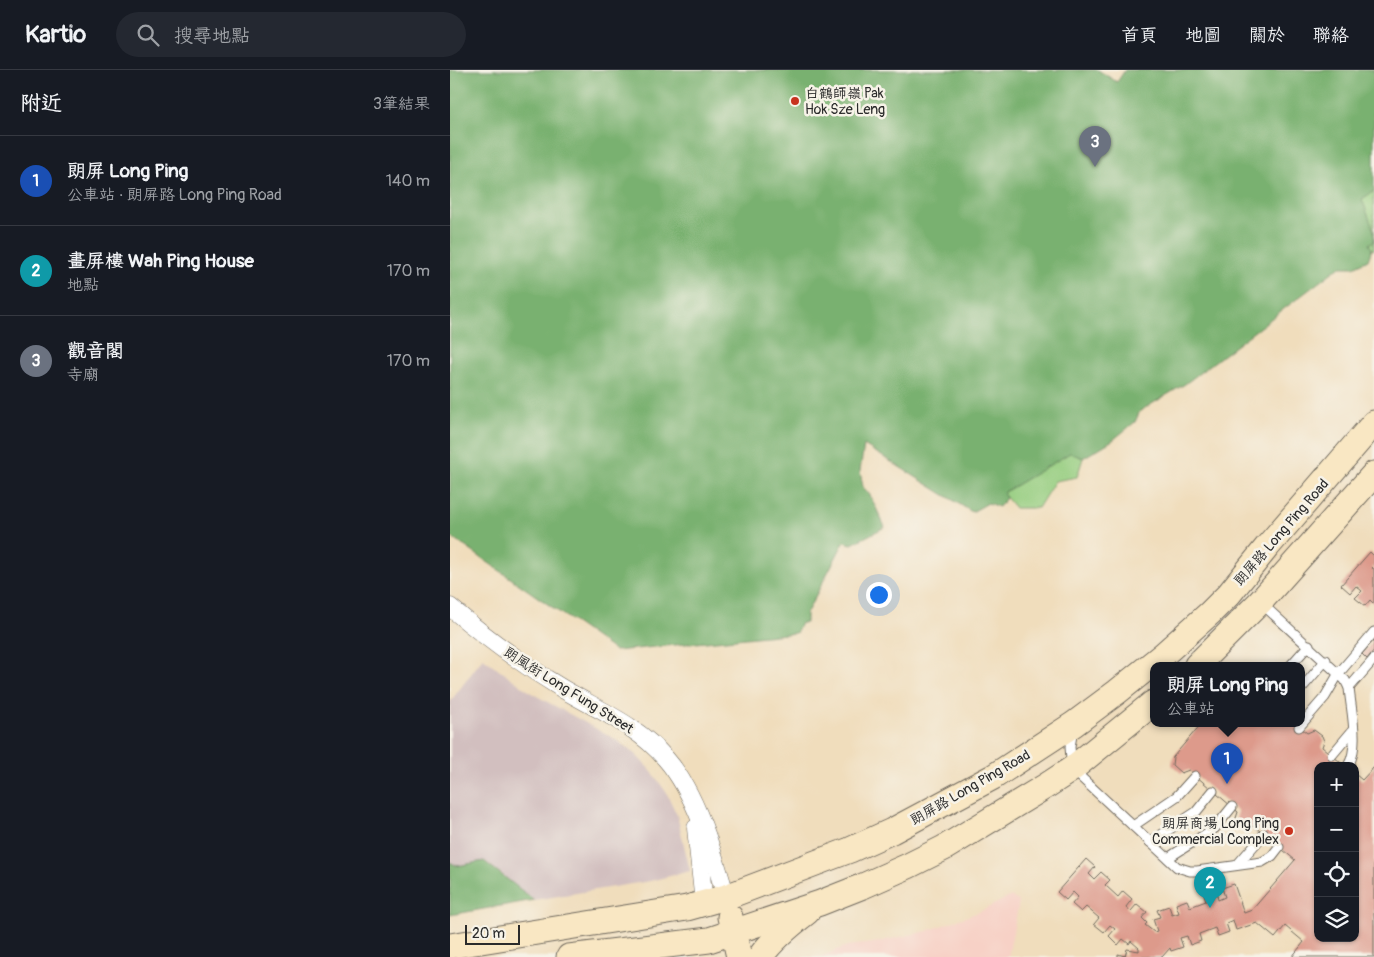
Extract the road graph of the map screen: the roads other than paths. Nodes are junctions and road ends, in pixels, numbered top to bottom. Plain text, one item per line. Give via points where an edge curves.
1 (1374, 423) edge
2 (1374, 474) edge
3 (1229, 594) junction
4 (1260, 602) junction
5 (450, 607) edge
6 (1374, 632) edge
7 (1308, 645) junction
8 (1374, 659) edge
9 (1326, 660) junction
10 (1154, 662) edge
11 (1200, 662) edge
12 (1294, 662) edge
13 (1150, 665) edge
14 (1339, 673) junction
15 (1305, 684) edge
16 (1349, 688) junction
17 (1150, 705) edge
18 (1305, 720) edge
19 (1074, 724) junction
20 (1353, 730) junction
21 (1332, 755) dead end
22 (1350, 762) edge
23 (1072, 769) junction
24 (1195, 776) dead end
25 (1214, 791) dead end
26 (1232, 807) dead end
27 (1133, 826) junction
28 (1264, 834) dead end
29 (1150, 842) junction
30 (1279, 847) dead end
31 (1168, 858) junction
32 (1236, 865) junction
33 (715, 900) junction
34 (820, 903) junction
35 (734, 932) junction
36 (450, 946) edge
37 (711, 948) edge
38 (569, 957) edge
39 (739, 957) edge
40 (760, 957) edge

1 - 3 main road, 朗屏路 Long Ping Road
2 - 4 main road
3 - 4 main road
3 - 10 main road, 朗屏路 Long Ping Road
4 - 7 lane
4 - 11 main road
5 - 33 street, 朗風街 Long Fung Street via 537,673 626,723 667,760 683,782 694,807
6 - 14 lane
7 - 9 lane
7 - 12 lane
8 - 16 lane
9 - 14 lane
9 - 15 lane
13 - 19 main road, 朗屏路 Long Ping Road
14 - 16 lane
14 - 18 lane via 1325,697
16 - 20 lane
17 - 23 main road
19 - 23 lane via 1070,748
19 - 33 main road, 朗屏路 Long Ping Road via 993,777 892,831
20 - 21 lane
20 - 22 lane
23 - 27 lane
23 - 34 main road via 944,848
24 - 27 lane via 1177,796
25 - 29 lane via 1196,812
26 - 31 lane via 1214,828
27 - 29 lane
28 - 32 lane
29 - 31 lane
30 - 32 lane via 1262,862
31 - 32 lane via 1177,867 1190,871
33 - 35 main road
33 - 36 main road, 朗屏路 Long Ping Road via 636,918
33 - 37 main road
34 - 35 main road
34 - 40 main road via 792,924
35 - 37 main road
35 - 39 main road
37 - 38 main road

